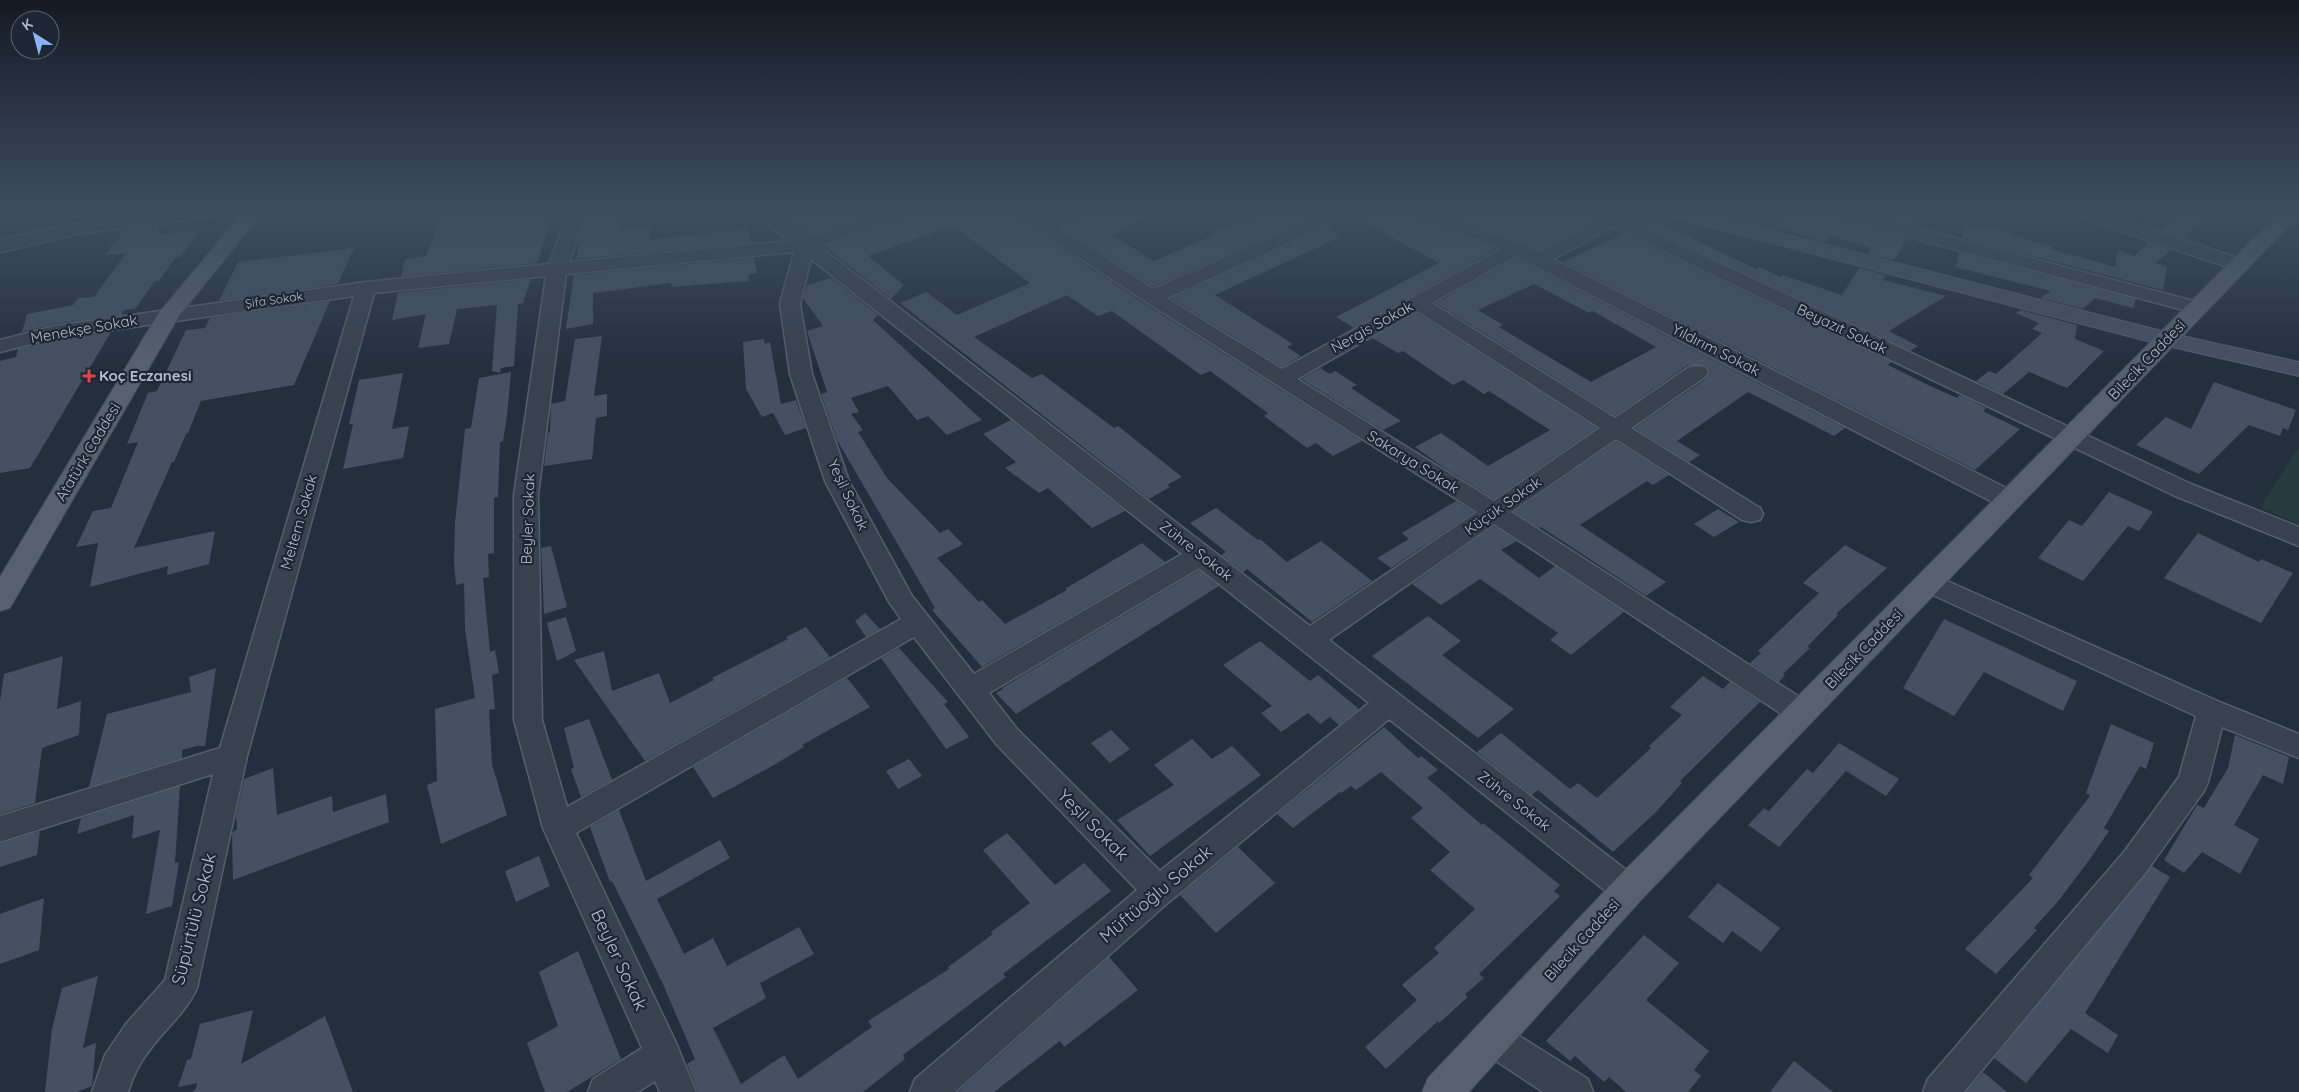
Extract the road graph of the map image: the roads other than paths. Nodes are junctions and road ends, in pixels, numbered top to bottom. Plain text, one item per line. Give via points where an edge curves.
1 (211, 263) edge
2 (560, 263) edge
3 (627, 263) edge
4 (800, 263) edge
5 (827, 263) edge
6 (1101, 263) edge
7 (1228, 263) edge
8 (1488, 263) edge
9 (1547, 263) edge
10 (1711, 263) edge
11 (1873, 263) edge
12 (2028, 263) edge
13 (2234, 263) edge
14 (2240, 265) joint
15 (557, 270) junction
16 (366, 288) junction
17 (1152, 297) junction
18 (1416, 302) junction
19 (2198, 308) junction
20 (169, 314) junction
21 (2167, 339) junction
22 (0, 346) edge
23 (2299, 369) edge
24 (1697, 372) dead end
25 (1281, 379) junction
26 (1614, 429) junction
27 (2071, 437) junction
28 (2010, 500) junction
29 (1494, 512) junction
30 (1752, 514) dead end
31 (2299, 537) edge
32 (1201, 555) junction
33 (1929, 582) junction
34 (0, 601) edge
35 (918, 622) junction
36 (1309, 640) junction
37 (970, 690) junction
38 (1389, 703) junction
39 (2212, 711) junction
40 (1802, 713) junction
41 (2299, 746) edge
42 (232, 756) junction
43 (558, 828) junction
44 (0, 829) edge
45 (1159, 890) junction
46 (1628, 890) junction
47 (1493, 1039) junction
48 (663, 1055) junction
49 (110, 1092) edge
50 (606, 1092) edge
51 (678, 1092) edge
52 (928, 1092) edge
53 (1442, 1092) edge
54 (1575, 1092) edge
55 (1941, 1092) edge

1 - 20 main road, Atatürk Caddesi
2 - 15 street, Beyler Sokak
3 - 15 street, Şifa Sokak
4 - 35 street, Yeşil Sokak via 790,304 801,374 838,481 902,602
5 - 32 street, Zühre Sokak
6 - 17 street, Sakarya Sokak
7 - 17 street
8 - 18 street, Nergis Sokak
9 - 28 street, Yıldırım Sokak
10 - 27 street, Beyazıt Sokak
11 - 21 street
12 - 19 street
13 - 14 street
14 - 19 main road, Bilecik Caddesi
15 - 16 street, Şifa Sokak
15 - 43 street, Beyler Sokak via 526,495 528,720
16 - 20 street, Şifa Sokak
16 - 42 street, Meltem Sokak
17 - 25 street, Sakarya Sokak
18 - 25 street, Nergis Sokak
18 - 26 street
19 - 21 main road, Bilecik Caddesi
20 - 22 street, Menekşe Sokak via 54,332
20 - 34 main road, Atatürk Caddesi
21 - 23 street
21 - 27 main road, Bilecik Caddesi
24 - 26 street, Küçük Sokak
25 - 29 street, Sakarya Sokak
26 - 29 street, Küçük Sokak
26 - 30 street
27 - 28 main road, Bilecik Caddesi
27 - 31 street, Beyazıt Sokak via 2183,490
28 - 33 main road, Bilecik Caddesi
29 - 36 street, Küçük Sokak
29 - 40 street, Sakarya Sokak
32 - 36 street, Zühre Sokak
32 - 37 street
33 - 39 street
33 - 40 main road, Bilecik Caddesi
35 - 37 street, Yeşil Sokak
35 - 43 street
36 - 38 street, Zühre Sokak
37 - 45 street, Yeşil Sokak via 1007,737
38 - 45 street, Müftüoğlu Sokak
38 - 46 street, Zühre Sokak
39 - 41 street
39 - 55 street via 2193,782 2135,862
40 - 46 main road, Bilecik Caddesi
42 - 44 street
42 - 49 street, Süpürtülü Sokak via 180,988 138,1036 118,1068
43 - 48 street, Beyler Sokak
45 - 52 street, Müftüoğlu Sokak
46 - 47 main road, Bilecik Caddesi
47 - 53 main road, Bilecik Caddesi
47 - 54 street
48 - 50 street
48 - 51 street, Beyler Sokak

